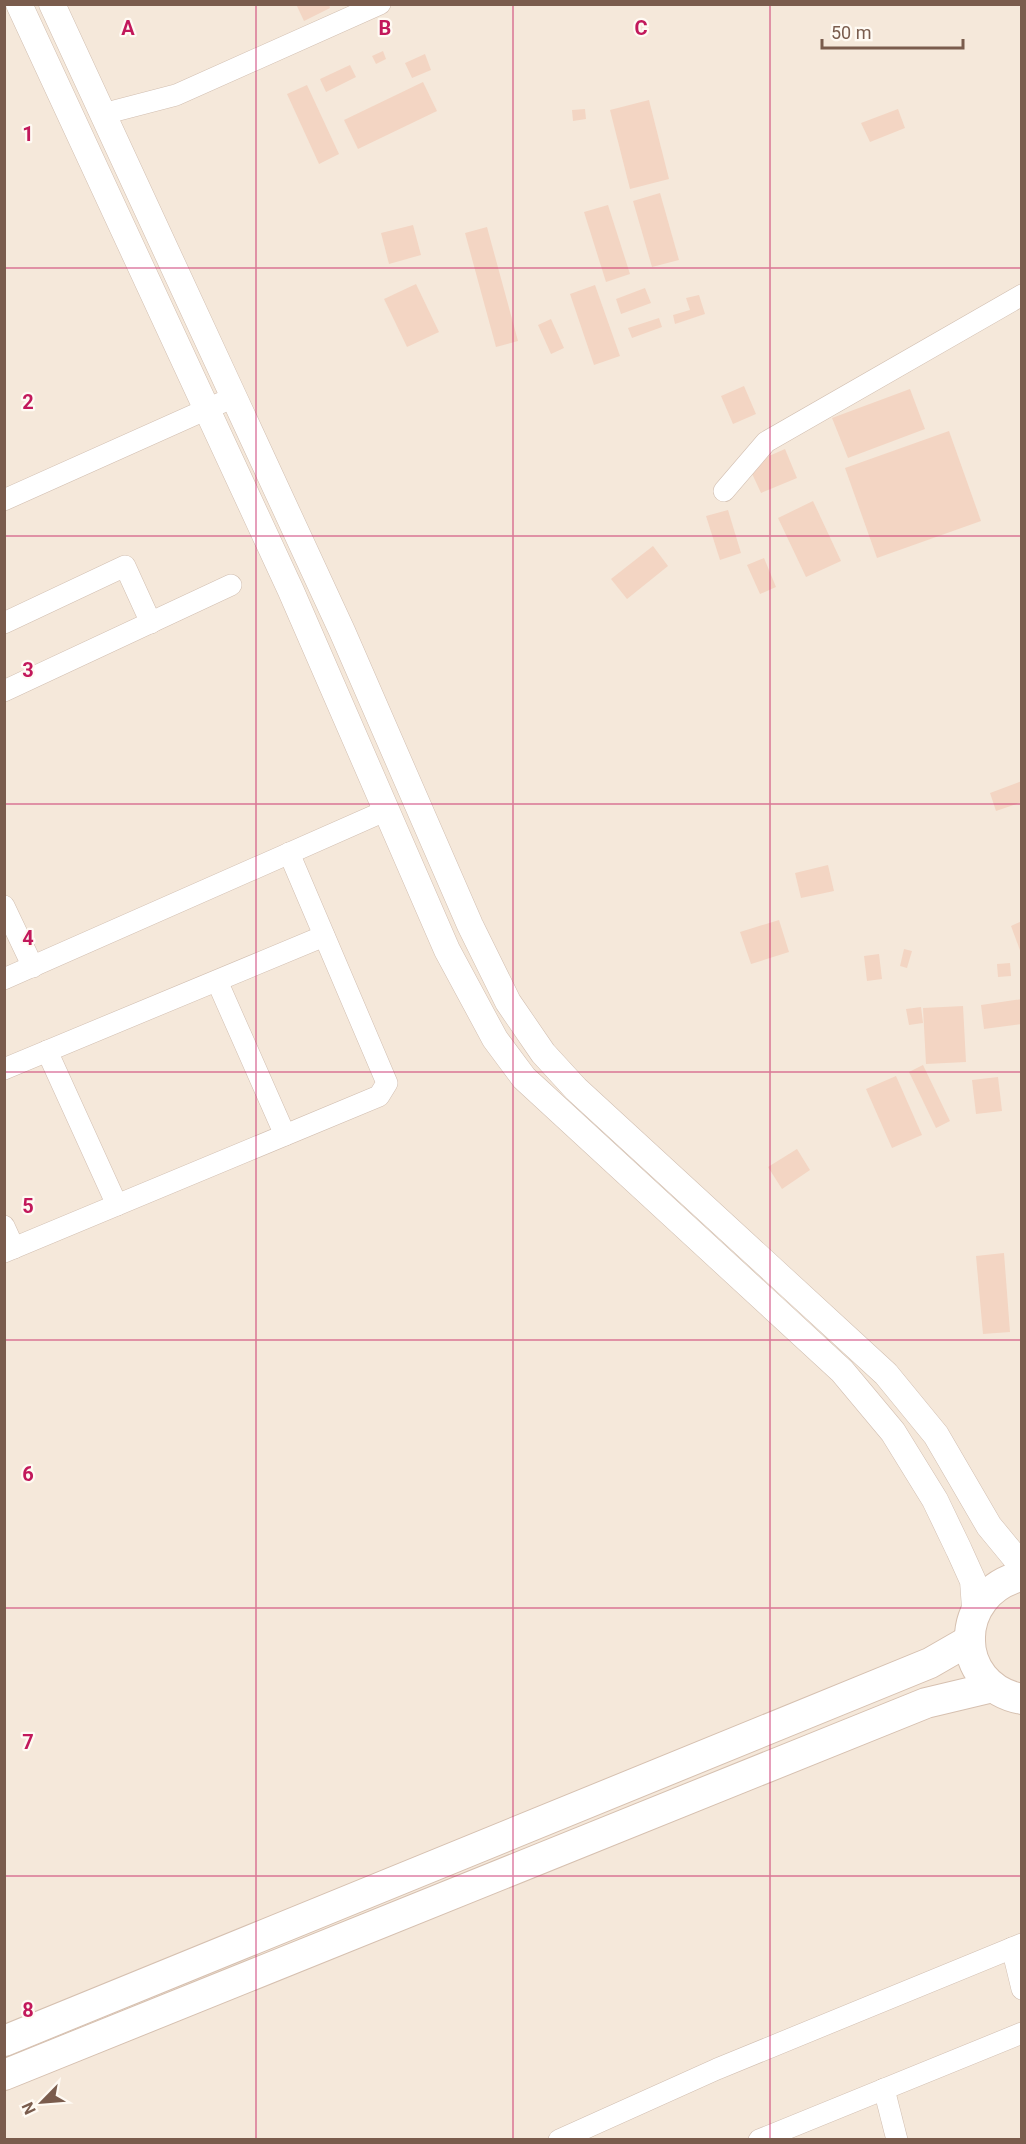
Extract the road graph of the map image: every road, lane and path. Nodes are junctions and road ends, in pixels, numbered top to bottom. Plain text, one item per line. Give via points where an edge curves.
1 (19, 4) edge
2 (52, 4) edge
3 (380, 4) edge
4 (104, 114) junction
5 (1022, 295) edge
6 (234, 397) junction
7 (207, 410) junction
8 (724, 491) dead end
9 (4, 500) edge
10 (231, 585) dead end
11 (151, 622) junction
12 (4, 623) edge
13 (4, 691) edge
14 (387, 810) junction
15 (289, 853) junction
16 (4, 906) edge
17 (324, 936) junction
18 (33, 967) junction
19 (4, 979) edge
20 (217, 981) junction
21 (47, 1051) junction
22 (4, 1069) edge
23 (285, 1135) junction
24 (117, 1205) junction
25 (4, 1226) edge
26 (9, 1250) edge
27 (1022, 1566) edge
28 (1022, 1576) edge
29 (975, 1608) junction
30 (970, 1640) junction
31 (1012, 1700) edge
32 (1017, 1946) edge
33 (1022, 1989) edge
34 (1022, 2033) edge
35 (4, 2041) edge
36 (4, 2075) edge
37 (884, 2089) junction
38 (768, 2138) edge
39 (559, 2139) edge
40 (897, 2139) edge

1 - 7 street
2 - 4 street
3 - 4 street via 176,95
4 - 6 street
5 - 8 street via 766,442
6 - 7 street
6 - 27 street via 508,1002 543,1053 576,1089 886,1374 936,1435 988,1526
7 - 9 street
7 - 14 street
10 - 11 street
11 - 12 street via 125,566
11 - 13 street
14 - 15 street
14 - 29 street via 447,950 507,1054 524,1077 578,1129 842,1371 879,1414 935,1500 973,1581
15 - 17 street
15 - 18 street
16 - 18 street
17 - 20 street
17 - 23 street via 387,1083 379,1096
18 - 19 street
20 - 21 street
20 - 23 street
21 - 22 street
21 - 24 street
23 - 24 street
24 - 26 street
25 - 26 street
28 - 29 main road via 1007,1579 989,1591
29 - 30 main road
30 - 31 main road via 970,1651 979,1671
30 - 35 main road via 930,1663
31 - 36 main road via 926,1703
32 - 33 street
32 - 39 street via 717,2069
34 - 37 street
37 - 38 street
37 - 40 street

